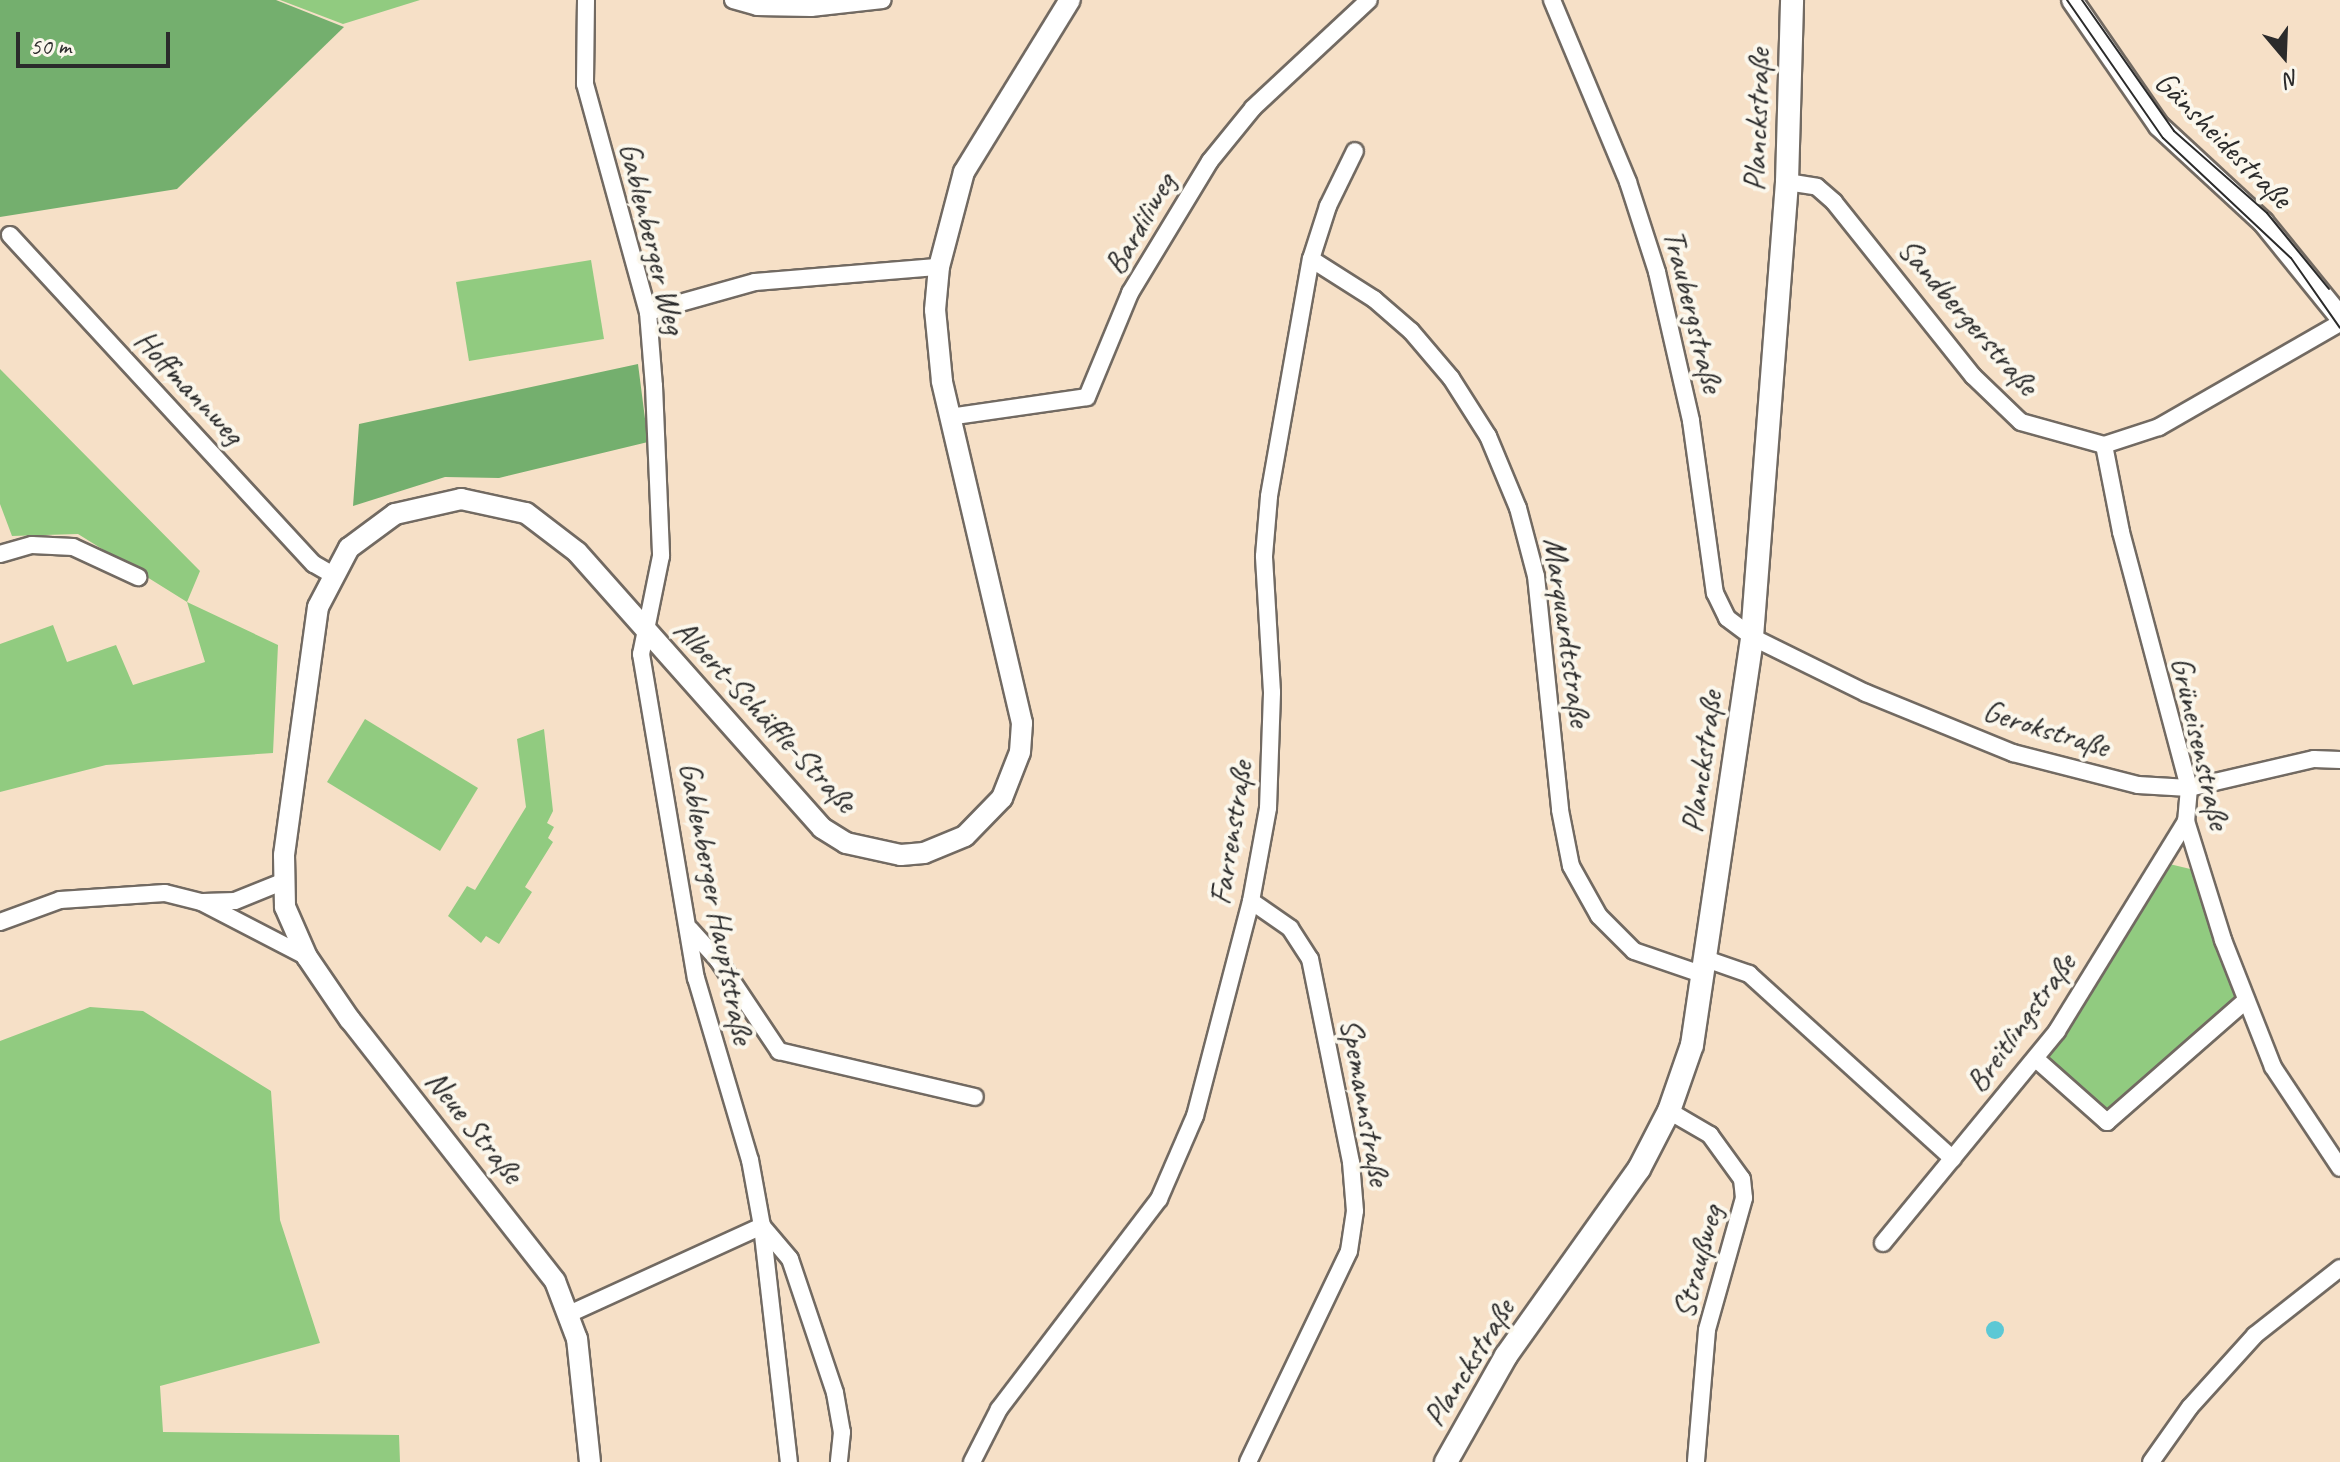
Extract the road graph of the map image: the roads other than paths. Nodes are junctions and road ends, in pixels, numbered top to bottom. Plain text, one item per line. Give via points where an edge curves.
1 (586, 0) edge
2 (733, 0) edge
3 (883, 0) edge
4 (1070, 0) edge
5 (1369, 0) edge
6 (1552, 0) edge
7 (1792, 0) edge
8 (2072, 0) edge
9 (1355, 151) dead end
10 (1787, 182) junction
11 (10, 235) dead end
12 (1311, 259) junction
13 (939, 267) junction
14 (648, 312) junction
15 (2340, 320) edge
16 (949, 417) junction
17 (2104, 445) junction
18 (0, 554) edge
19 (331, 574) junction
20 (138, 577) dead end
21 (647, 634) junction
22 (1752, 637) junction
23 (2340, 760) edge
24 (2189, 788) junction
25 (2186, 821) junction
26 (282, 882) junction
27 (1251, 901) junction
28 (201, 902) junction
29 (0, 922) edge
30 (689, 927) junction
31 (307, 957) junction
32 (1705, 967) junction
33 (2244, 1002) junction
34 (2036, 1059) junction
35 (975, 1097) dead end
36 (1669, 1111) junction
37 (1953, 1159) junction
38 (2340, 1168) edge
39 (762, 1226) junction
40 (1883, 1243) dead end
41 (2340, 1268) edge
42 (569, 1314) junction
43 (590, 1462) edge
44 (789, 1462) edge
45 (839, 1462) edge
46 (972, 1462) edge
47 (1248, 1462) edge
48 (1446, 1462) edge
49 (1696, 1462) edge
50 (2151, 1462) edge

1 - 14 street, Gablenberger Weg via 585,84
2 - 3 street via 757,7 811,8
4 - 13 street, Albert-Schäffle-Straße via 964,172
5 - 16 street, Bardiliweg via 1253,108 1210,161 1130,293 1087,397
6 - 22 street, Traubergstraße via 1628,182 1657,272 1691,421 1715,593 1722,612
7 - 10 main road, Planckstraße
8 - 15 street, Gänsheidestraße via 2159,126 2273,232
9 - 12 street, Farrenstraße via 1328,206
10 - 17 street, Sandbergerstraße via 1817,187 1834,202 1973,376 2021,422
10 - 22 main road, Planckstraße
11 - 19 street, Hoffmannweg via 314,564
12 - 27 street, Farrenstraße via 1266,523 1272,760
12 - 32 street, Marquardtstraße via 1374,299 1411,331 1451,378 1488,436 1518,508 1536,576 1560,810 1571,866 1599,916 1634,951
13 - 14 street via 755,282
13 - 16 street, Albert-Schäffle-Straße via 937,343
14 - 21 street, Gablenberger Weg via 663,509
15 - 17 street via 2159,427
16 - 21 street, Albert-Schäffle-Straße via 1022,723 1020,752 1002,798 965,836 924,853 901,855 846,843 803,810
17 - 24 street, Grüneisenstraße via 2121,532
18 - 20 street via 32,545 73,547
19 - 21 street, Albert-Schäffle-Straße via 349,548 395,514 461,499 495,502 552,530
19 - 26 street, Albert-Schäffle-Straße via 311,639
21 - 30 street, Gablenberger Hauptstraße via 641,654
22 - 24 street, Gerokstraße via 1866,693 2013,753 2138,785
22 - 32 main road, Planckstraße
23 - 24 street, Gerokstraße via 2314,759
24 - 25 street, Grüneisenstraße
25 - 33 street, Grüneisenstraße
25 - 34 street, Breitlingstraße
26 - 28 street, Neue Straße via 235,901
26 - 31 street, Albert-Schäffle-Straße via 285,907
27 - 46 street, Farrenstraße via 1195,1116 1169,1180 1125,1246 999,1409
27 - 47 street, Spemannstraße via 1290,928 1310,959 1351,1162 1355,1211 1343,1264
28 - 29 street, Neue Straße via 137,891 60,900
28 - 31 street, Neue Straße
30 - 35 street via 718,960 779,1051
30 - 39 street, Gablenberger Hauptstraße via 696,978 750,1160
31 - 42 street, Neue Straße via 375,1053 535,1251
32 - 36 main road, Planckstraße via 1692,1045
32 - 37 street, Marquardtstraße via 1749,974
33 - 34 street via 2107,1122
33 - 38 street, Grüneisenstraße via 2273,1067
34 - 37 street, Breitlingstraße
36 - 48 main road, Planckstraße via 1639,1169 1506,1356
36 - 49 street, Straußweg via 1710,1135 1742,1179 1744,1198 1707,1330
37 - 40 street, Breitlingstraße
39 - 42 street
39 - 44 street, Gablenberger Hauptstraße
39 - 45 street via 790,1259 835,1393 842,1432
41 - 50 street via 2255,1335 2190,1407
42 - 43 street, Neue Straße via 583,1382

